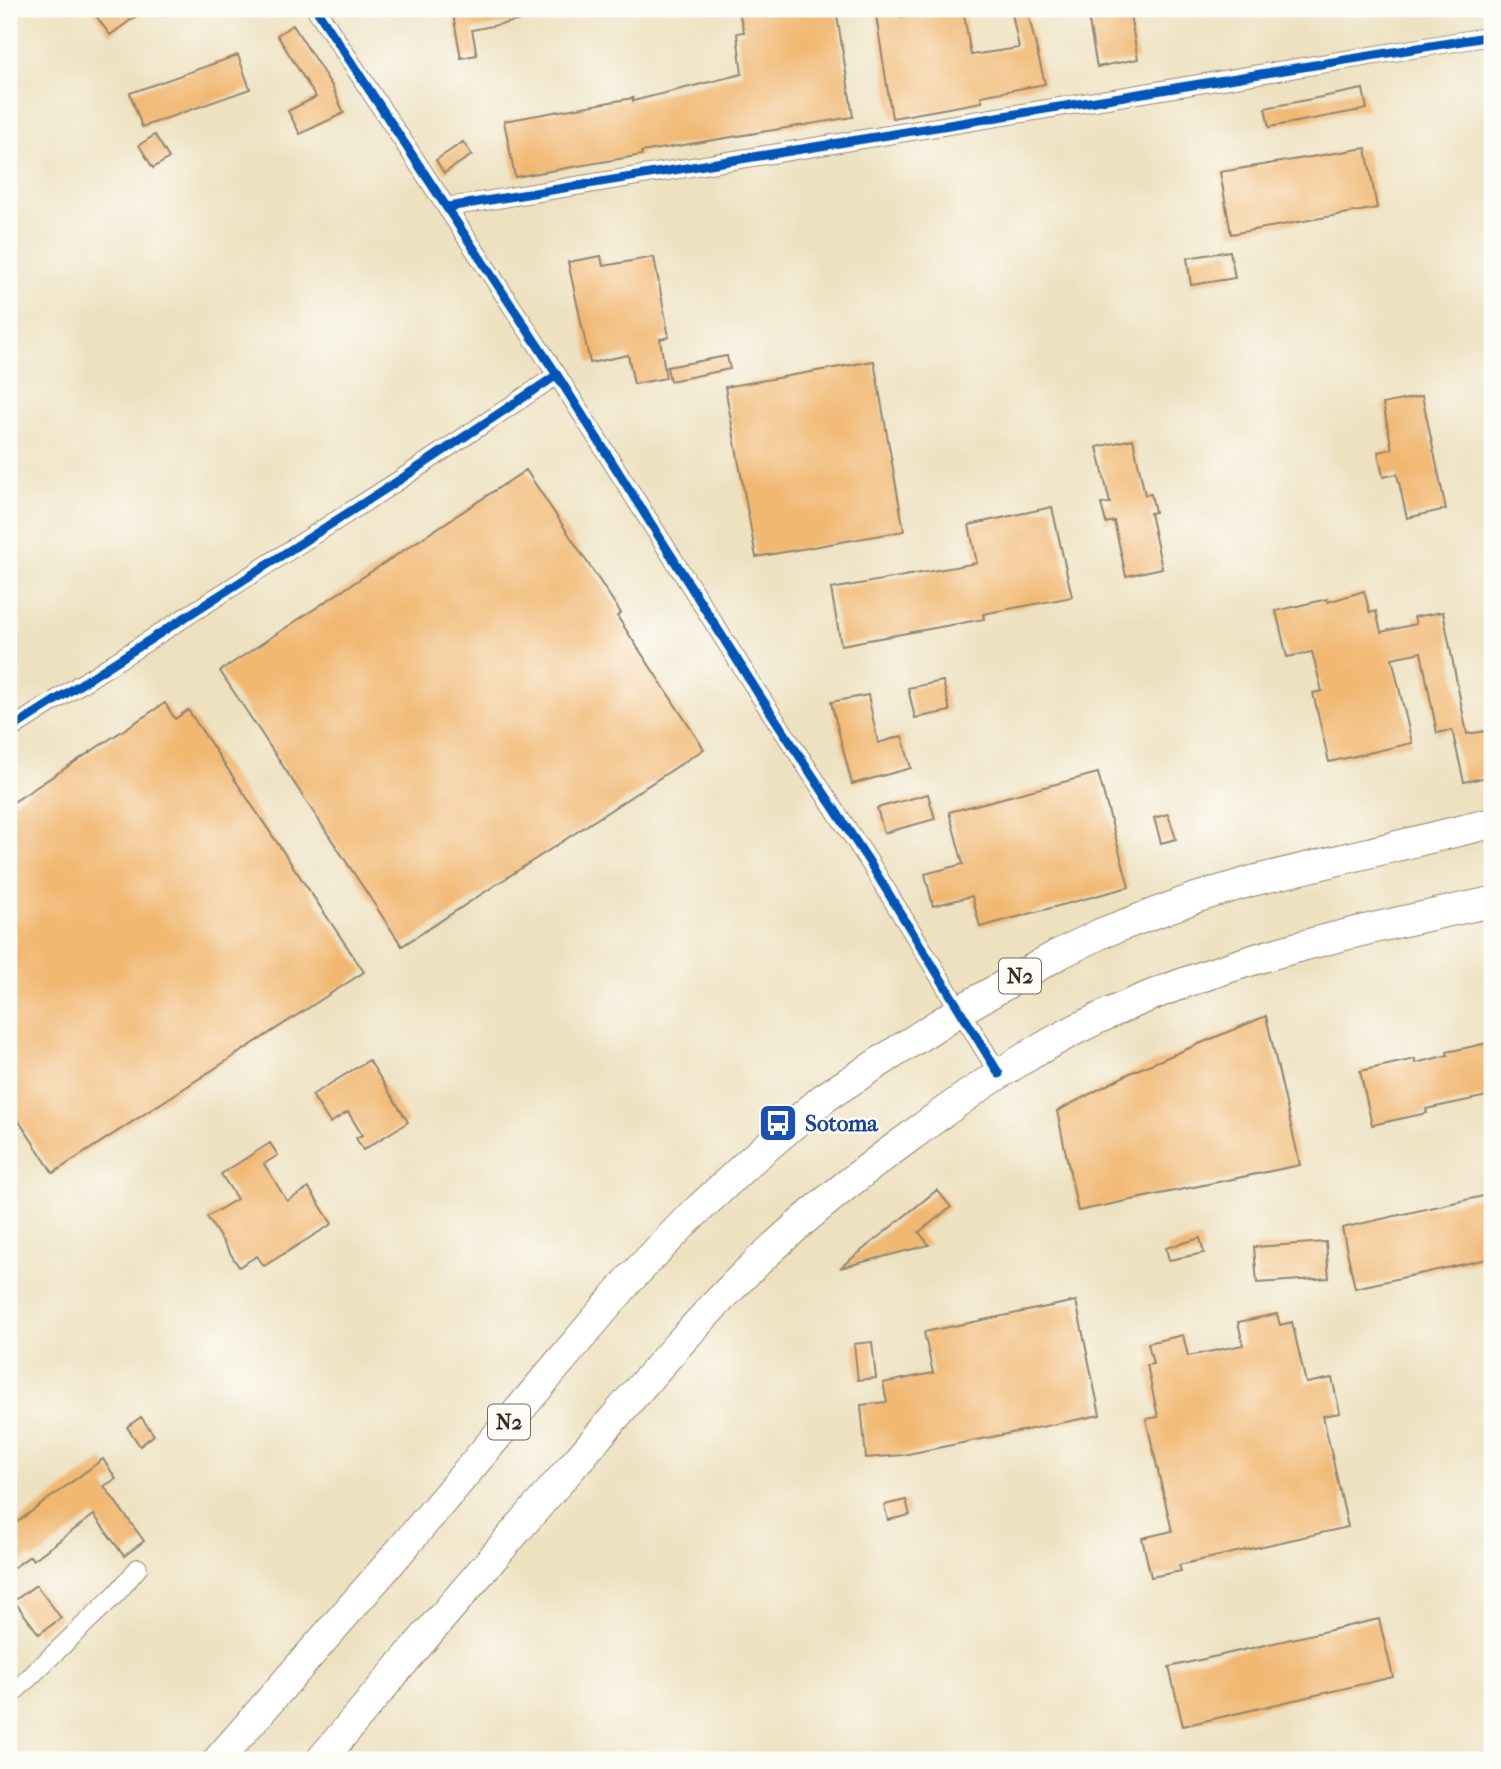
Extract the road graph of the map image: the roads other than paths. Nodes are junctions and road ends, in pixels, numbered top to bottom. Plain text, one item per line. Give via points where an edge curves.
1 (316, 9) edge
2 (1492, 36) edge
3 (448, 207) junction
4 (557, 375) junction
5 (9, 730) edge
6 (1492, 822) edge
7 (1492, 902) edge
8 (959, 1012) junction
9 (999, 1074) junction
10 (138, 1568) dead end
11 (9, 1697) edge
12 (218, 1760) edge
13 (321, 1760) edge

1 - 3 street
2 - 3 street
3 - 4 street
4 - 5 street
4 - 8 street via 868,860
6 - 8 highway, N2 via 1252,881 1145,916 1057,955
7 - 9 highway via 1323,940 1208,974 1094,1021
8 - 9 street
8 - 12 highway, N2 via 824,1098 685,1221 628,1280
9 - 13 highway via 842,1188 740,1279 681,1341
10 - 11 street

